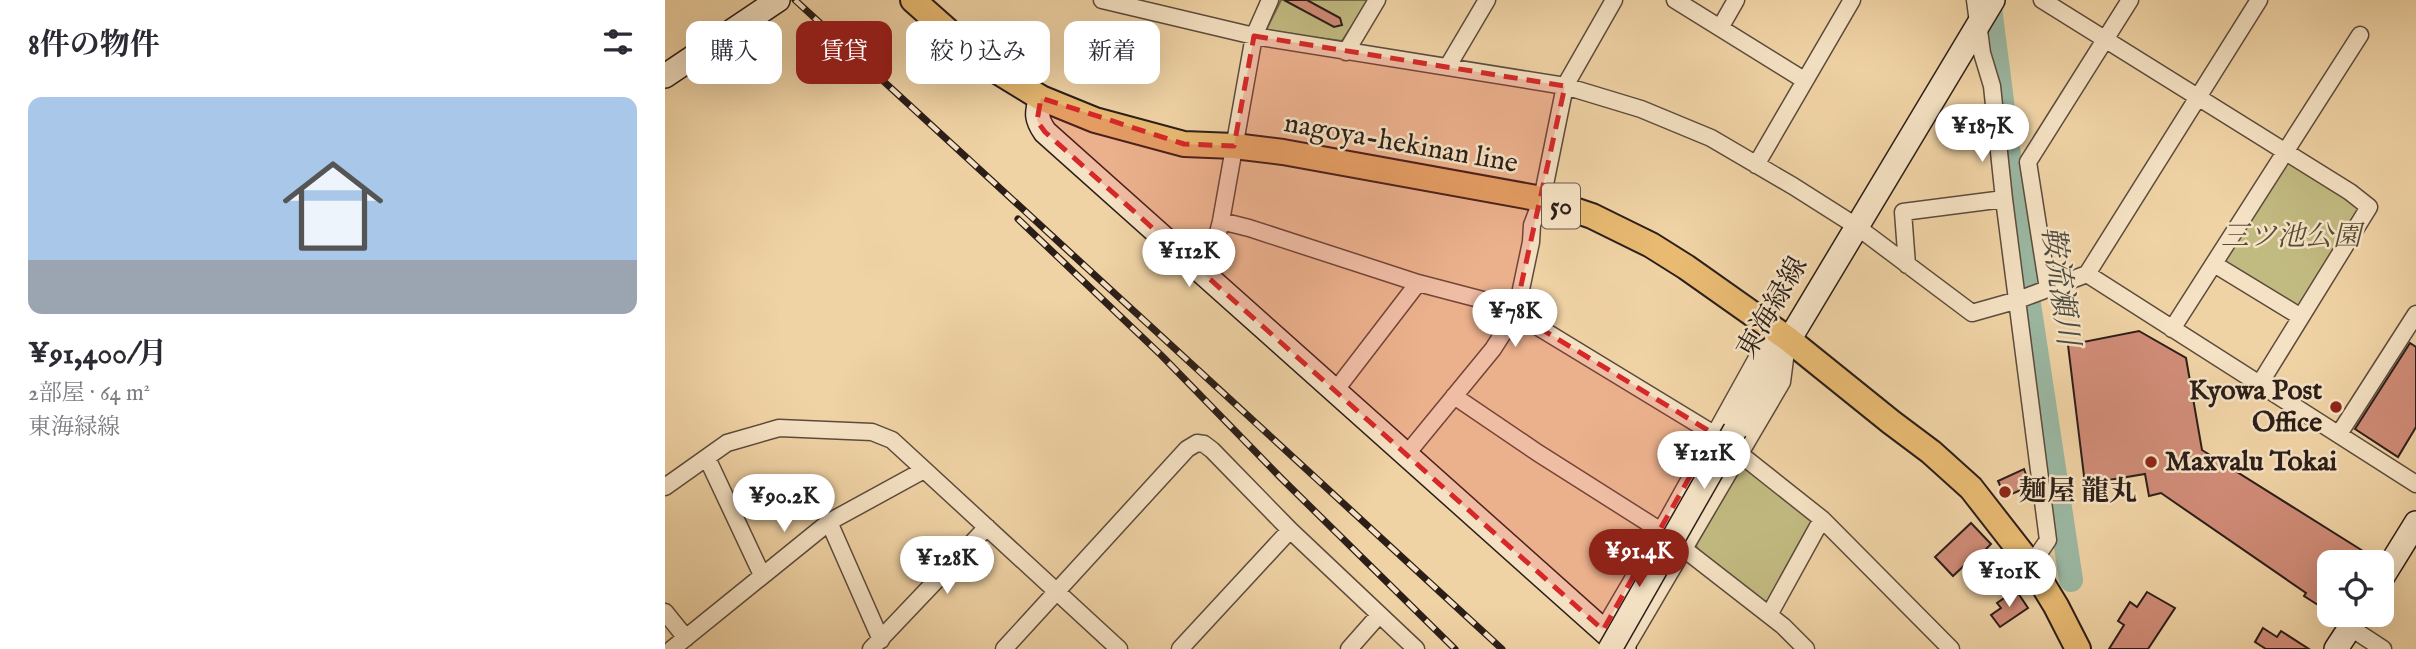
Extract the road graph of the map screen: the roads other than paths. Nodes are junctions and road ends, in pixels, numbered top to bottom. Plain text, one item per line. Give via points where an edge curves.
1 (779, 0) edge
2 (913, 0) edge
3 (1102, 0) edge
4 (1270, 0) edge
5 (1377, 0) edge
6 (1487, 0) edge
7 (1614, 0) edge
8 (1675, 0) edge
9 (1736, 0) edge
10 (1852, 0) edge
11 (2042, 0) edge
12 (2130, 0) edge
13 (2259, 0) edge
14 (1983, 10) edge
15 (1720, 28) junction
16 (2360, 35) dead end
17 (1254, 36) junction
18 (2105, 40) junction
19 (1346, 52) junction
20 (1448, 66) junction
21 (665, 76) edge
22 (1804, 80) junction
23 (1565, 86) junction
24 (1041, 98) junction
25 (2198, 99) junction
26 (1234, 146) junction
27 (2285, 152) junction
28 (1756, 165) junction
29 (1542, 199) junction
30 (2004, 199) junction
31 (1221, 221) junction
32 (1856, 226) junction
33 (1907, 264) junction
34 (2214, 264) junction
35 (2087, 274) junction
36 (1207, 276) junction
37 (1418, 283) junction
38 (2045, 290) junction
39 (2019, 300) junction
40 (1516, 313) junction
41 (2416, 314) edge
42 (2301, 317) junction
43 (2172, 329) junction
44 (1781, 334) junction
45 (2259, 385) junction
46 (1335, 391) junction
47 (1454, 396) junction
48 (1725, 432) junction
49 (2339, 434) junction
50 (1740, 453) junction
51 (1406, 455) junction
52 (707, 458) junction
53 (924, 470) junction
54 (2416, 484) edge
55 (665, 487) edge
56 (1822, 519) junction
57 (829, 522) junction
58 (2416, 523) edge
59 (987, 527) junction
60 (1290, 530) junction
61 (1661, 531) junction
62 (1685, 548) junction
63 (2394, 559) edge
64 (2031, 565) junction
65 (762, 575) junction
66 (1056, 593) junction
67 (665, 612) edge
68 (1379, 615) junction
69 (1769, 615) junction
70 (2351, 627) edge
71 (2361, 627) edge
72 (686, 638) junction
73 (1607, 639) edge
74 (876, 645) edge
75 (673, 649) edge
76 (1004, 649) edge
77 (1119, 649) edge
78 (1180, 649) edge
79 (1349, 649) edge
80 (1416, 649) edge
81 (1625, 649) edge
82 (1806, 649) edge
83 (1951, 649) edge
84 (2078, 649) edge
85 (2336, 649) edge
86 (2383, 649) edge

1 - 21 street
2 - 24 main road, nagoya-hekinan line / 50 via 984,63
3 - 17 street
4 - 17 street
5 - 19 street
6 - 20 street
7 - 23 street
8 - 15 street
9 - 15 street
10 - 22 street
11 - 18 street
12 - 18 street
13 - 25 street
14 - 30 street via 1982,53 1992,86
14 - 32 street, 東海緑線
15 - 22 street
16 - 27 street
17 - 19 street
17 - 26 street
18 - 25 street
18 - 38 street via 2028,162
19 - 20 street
20 - 23 street
22 - 28 street
23 - 28 street via 1711,138
23 - 29 street
24 - 26 main road, nagoya-hekinan line / 50 via 1095,120 1184,144
24 - 36 street via 1037,121 1045,131
25 - 27 street
25 - 35 street
26 - 29 main road, nagoya-hekinan line / 50
26 - 31 street
27 - 34 street
27 - 42 street via 2369,206
28 - 32 street
29 - 40 street via 1532,225
29 - 44 main road, nagoya-hekinan line / 50 via 1592,216 1651,245
30 - 33 street via 1903,212
30 - 39 street
31 - 36 street
31 - 37 street
32 - 33 street
32 - 44 street, 東海緑線
33 - 39 street via 1972,313
34 - 42 street
34 - 43 street
35 - 38 street
35 - 43 street
36 - 46 street
37 - 40 street via 1502,305
37 - 46 street
38 - 39 street
39 - 64 street via 2047,540
40 - 47 street
40 - 48 street
41 - 49 street
42 - 45 street
43 - 45 street
44 - 48 street, 東海緑線
44 - 50 street via 1782,382
44 - 64 main road, nagoya-hekinan line / 50 via 1971,488
45 - 49 street
46 - 51 street
47 - 51 street
47 - 61 street
48 - 61 street
48 - 73 street, 東海緑線, bridge
49 - 54 street
50 - 56 street
50 - 62 street
51 - 73 street
52 - 53 street via 727,443 779,428 872,432 892,440
52 - 55 street
52 - 65 street
53 - 57 street
53 - 59 street
56 - 69 street
56 - 83 street
57 - 65 street
57 - 74 street
58 - 63 street
59 - 66 street
59 - 74 street
60 - 66 street via 1212,450 1197,443
60 - 68 street
60 - 78 street
61 - 62 street
61 - 73 street
62 - 69 street
62 - 81 street
64 - 84 main road, nagoya-hekinan line / 50
65 - 72 street
66 - 76 street
66 - 77 street
67 - 72 street
68 - 79 street
68 - 80 street
69 - 82 street
70 - 85 street
71 - 86 street
72 - 75 street
73 - 81 street

